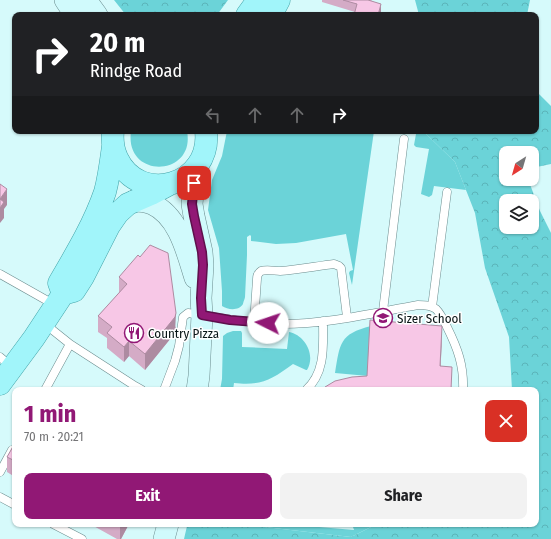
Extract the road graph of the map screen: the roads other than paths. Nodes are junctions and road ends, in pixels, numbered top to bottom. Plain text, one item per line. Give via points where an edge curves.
1 (65, 0) edge
2 (86, 0) edge
3 (258, 0) edge
4 (279, 0) edge
5 (73, 12) edge
6 (95, 12) edge
7 (249, 12) edge
8 (273, 12) edge
9 (206, 134) edge
10 (113, 138) edge
11 (404, 139) dead end
12 (198, 166) junction
13 (447, 192) dead end
14 (152, 196) junction
15 (0, 274) edge
16 (59, 300) junction
17 (201, 306) junction
18 (432, 306) junction
19 (383, 311) junction
20 (347, 317) junction
21 (324, 320) junction
22 (254, 322) junction
23 (44, 323) junction
24 (70, 344) junction
25 (7, 362) edge
26 (0, 384) edge
27 (47, 387) edge
28 (137, 387) edge
29 (165, 387) edge
30 (197, 387) edge
31 (308, 387) edge
32 (463, 387) edge
33 (12, 450) edge
34 (0, 472) edge
35 (0, 497) edge
36 (12, 503) edge
37 (59, 527) edge
38 (167, 527) edge
39 (82, 539) edge
40 (164, 539) edge

1 - 5 street
2 - 6 street
3 - 7 main road
4 - 8 main road
9 - 12 main road via 205,150
10 - 14 main road via 115,154 125,170 140,181 159,185
10 - 16 main road via 109,173 101,202 59,283
11 - 19 lane
12 - 14 main road via 185,178
12 - 17 street via 192,204 202,252
13 - 18 lane
14 - 16 main road via 123,208 118,213 74,291
14 - 17 street via 183,241
15 - 16 lane
16 - 23 main road
17 - 22 lane via 230,320
17 - 29 lane via 182,317 179,346
17 - 30 street
18 - 19 lane via 418,305
18 - 32 lane via 441,315 459,355
19 - 20 lane
20 - 21 lane
20 - 22 lane via 341,268 334,264 293,270 260,271 257,279
21 - 22 lane via 283,324
21 - 31 lane via 320,370
23 - 24 lane
23 - 25 main road via 34,338
24 - 27 lane
24 - 28 lane
25 - 26 main road
33 - 34 lane
35 - 36 lane
37 - 39 lane
38 - 40 street

